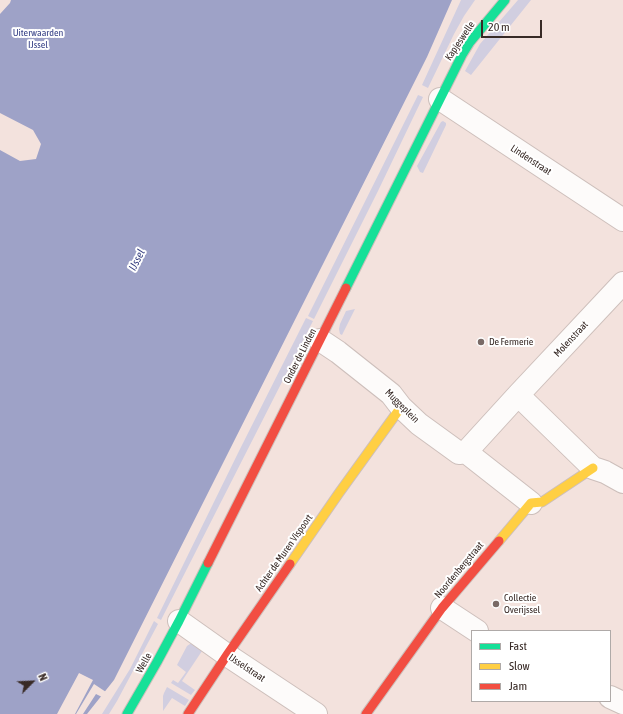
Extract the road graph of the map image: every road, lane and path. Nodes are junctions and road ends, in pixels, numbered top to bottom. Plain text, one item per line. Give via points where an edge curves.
1 (506, 0) edge
2 (440, 99) junction
3 (623, 220) edge
4 (623, 283) edge
5 (320, 340) junction
6 (518, 395) junction
7 (402, 407) junction
8 (466, 452) junction
9 (594, 468) junction
10 (623, 482) edge
11 (531, 503) junction
12 (442, 608) junction
13 (179, 621) junction
14 (475, 630) edge
15 (227, 655) junction
16 (611, 697) edge
17 (623, 703) edge
18 (127, 714) edge
19 (188, 714) edge
20 (316, 714) edge
21 (366, 714) edge

1 - 2 street, Kapjeswelle via 470,42
2 - 3 street, Lindenstraat
2 - 5 street, Onder de Linden
4 - 6 street, Molenstraat
5 - 7 street, Muggeplein via 391,394
5 - 13 street, Onder de Linden
6 - 8 street
6 - 9 street
7 - 8 street, Muggeplein via 419,424 458,453
7 - 15 street, Achter de Muren Vispoort via 339,492
8 - 11 street, Muggeplein
9 - 10 street
9 - 11 street via 542,502
11 - 12 street, Noordenbergstraat
12 - 14 street
12 - 21 street, Noordenbergstraat
13 - 15 street, IJsselstraat
13 - 18 street, Welle
15 - 19 street, Achter de Muren Vispoort
15 - 20 street, IJsselstraat
16 - 17 street

